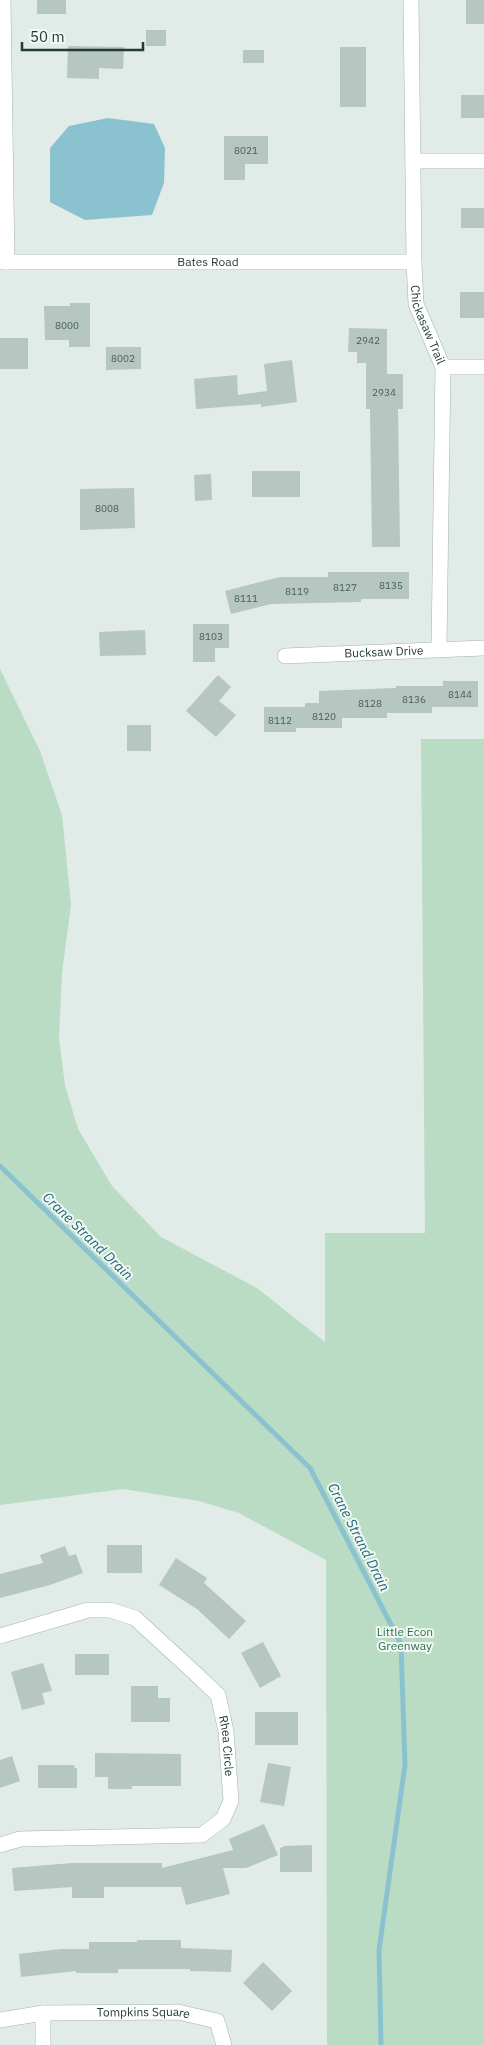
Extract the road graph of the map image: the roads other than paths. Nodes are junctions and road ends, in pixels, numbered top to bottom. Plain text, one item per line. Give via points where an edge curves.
1 (4, 0) edge
2 (411, 0) edge
3 (413, 161) junction
4 (484, 161) edge
5 (3, 262) edge
6 (414, 262) junction
7 (443, 367) junction
8 (484, 367) edge
9 (439, 648) junction
10 (484, 648) edge
11 (284, 656) dead end
12 (0, 1636) edge
13 (0, 1845) edge
14 (43, 2013) junction
15 (0, 2020) edge
16 (43, 2045) edge
17 (224, 2045) edge

1 - 5 street
2 - 3 street, Chickasaw Trail
3 - 4 street
3 - 6 street, Chickasaw Trail
5 - 6 street, Bates Road
6 - 7 street, Chickasaw Trail via 416,304
7 - 8 street
7 - 9 street, Chickasaw Trail
9 - 10 street, Bucksaw Drive
9 - 11 street, Bucksaw Drive
12 - 13 street, Rhea Circle via 88,1610 110,1610 134,1618 218,1695 226,1731 231,1801 222,1819 202,1835 20,1840
14 - 15 street, Tompkins Square
14 - 16 street
14 - 17 street, Tompkins Square via 178,2012 217,2021

